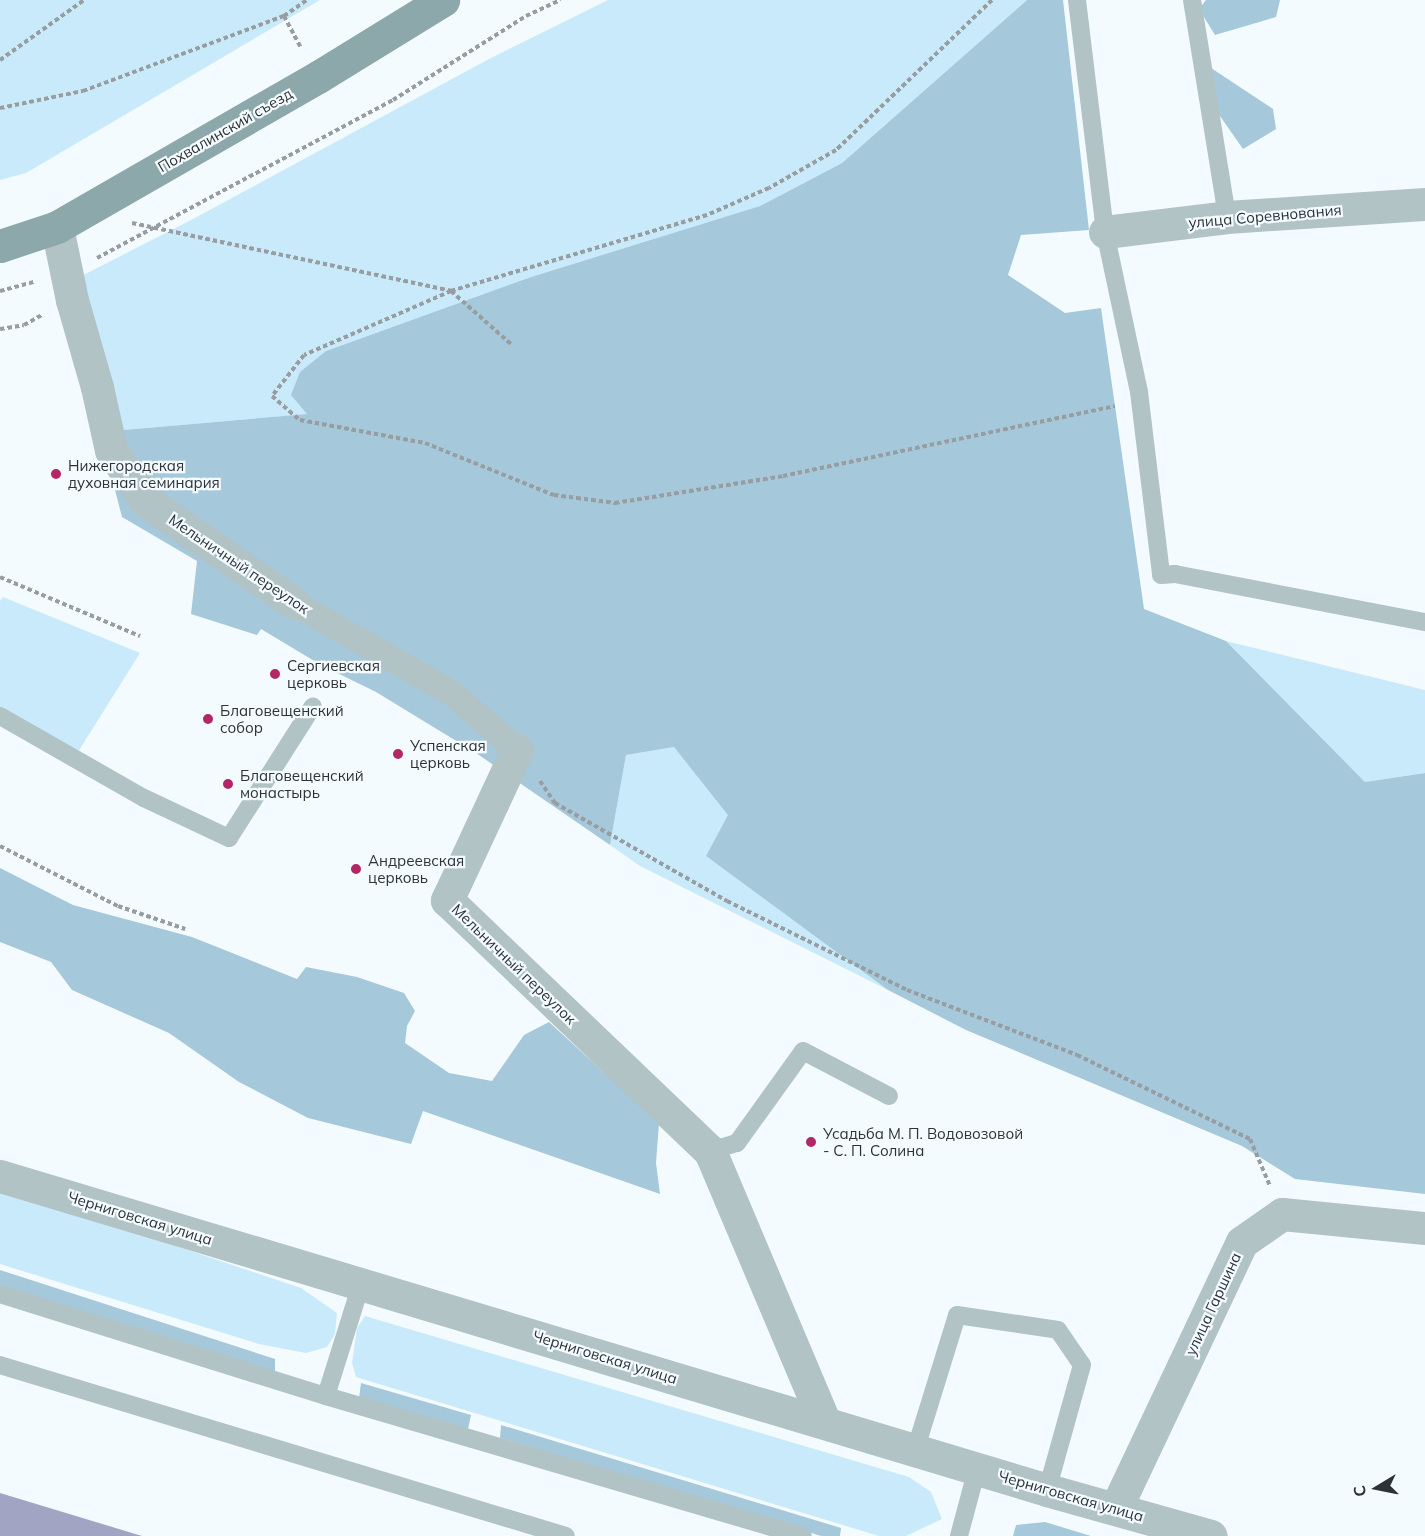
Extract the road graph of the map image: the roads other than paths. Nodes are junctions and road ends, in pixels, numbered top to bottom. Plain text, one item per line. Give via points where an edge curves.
1 (443, 0) edge
2 (1077, 0) edge
3 (1192, 0) edge
4 (1425, 204) edge
5 (1227, 217) junction
6 (69, 220) junction
7 (1105, 232) junction
8 (0, 246) edge
9 (294, 603) joint
10 (1425, 622) edge
11 (314, 706) dead end
12 (0, 716) edge
13 (517, 750) joint
14 (888, 1096) dead end
15 (710, 1151) junction
16 (0, 1176) edge
17 (1425, 1228) edge
18 (361, 1284) junction
19 (0, 1294) edge
20 (0, 1365) edge
21 (326, 1396) junction
22 (825, 1423) junction
23 (915, 1451) junction
24 (977, 1469) junction
25 (1047, 1490) junction
26 (1116, 1508) junction
27 (566, 1536) edge
28 (803, 1536) edge
29 (959, 1536) edge
30 (1211, 1536) edge

1 - 6 main road, Похвалинский съезд
2 - 7 lane
3 - 5 lane
4 - 5 street, улица Соревнования
5 - 7 street, улица Соревнования
6 - 8 main road, Похвалинский съезд
6 - 9 street, Мельничный переулок via 69,287 98,387 111,450 146,501
7 - 10 lane via 1139,392 1161,574
9 - 13 street, Мельничный переулок via 452,693
11 - 12 lane via 229,838 144,798
13 - 15 street, Мельничный переулок via 447,900
14 - 15 lane via 803,1051 737,1143
15 - 22 street, Мельничный переулок
16 - 18 street, Черниговская улица
17 - 26 street, улица Гаршина via 1282,1214 1242,1242
18 - 21 lane
18 - 22 street, Черниговская улица
19 - 21 lane
20 - 27 lane
21 - 28 lane
22 - 23 street, Черниговская улица
23 - 24 street, Черниговская улица
23 - 25 lane via 957,1315 1058,1330 1082,1365
24 - 25 street, Черниговская улица
24 - 29 lane
25 - 26 street, Черниговская улица
26 - 30 street, Черниговская улица

